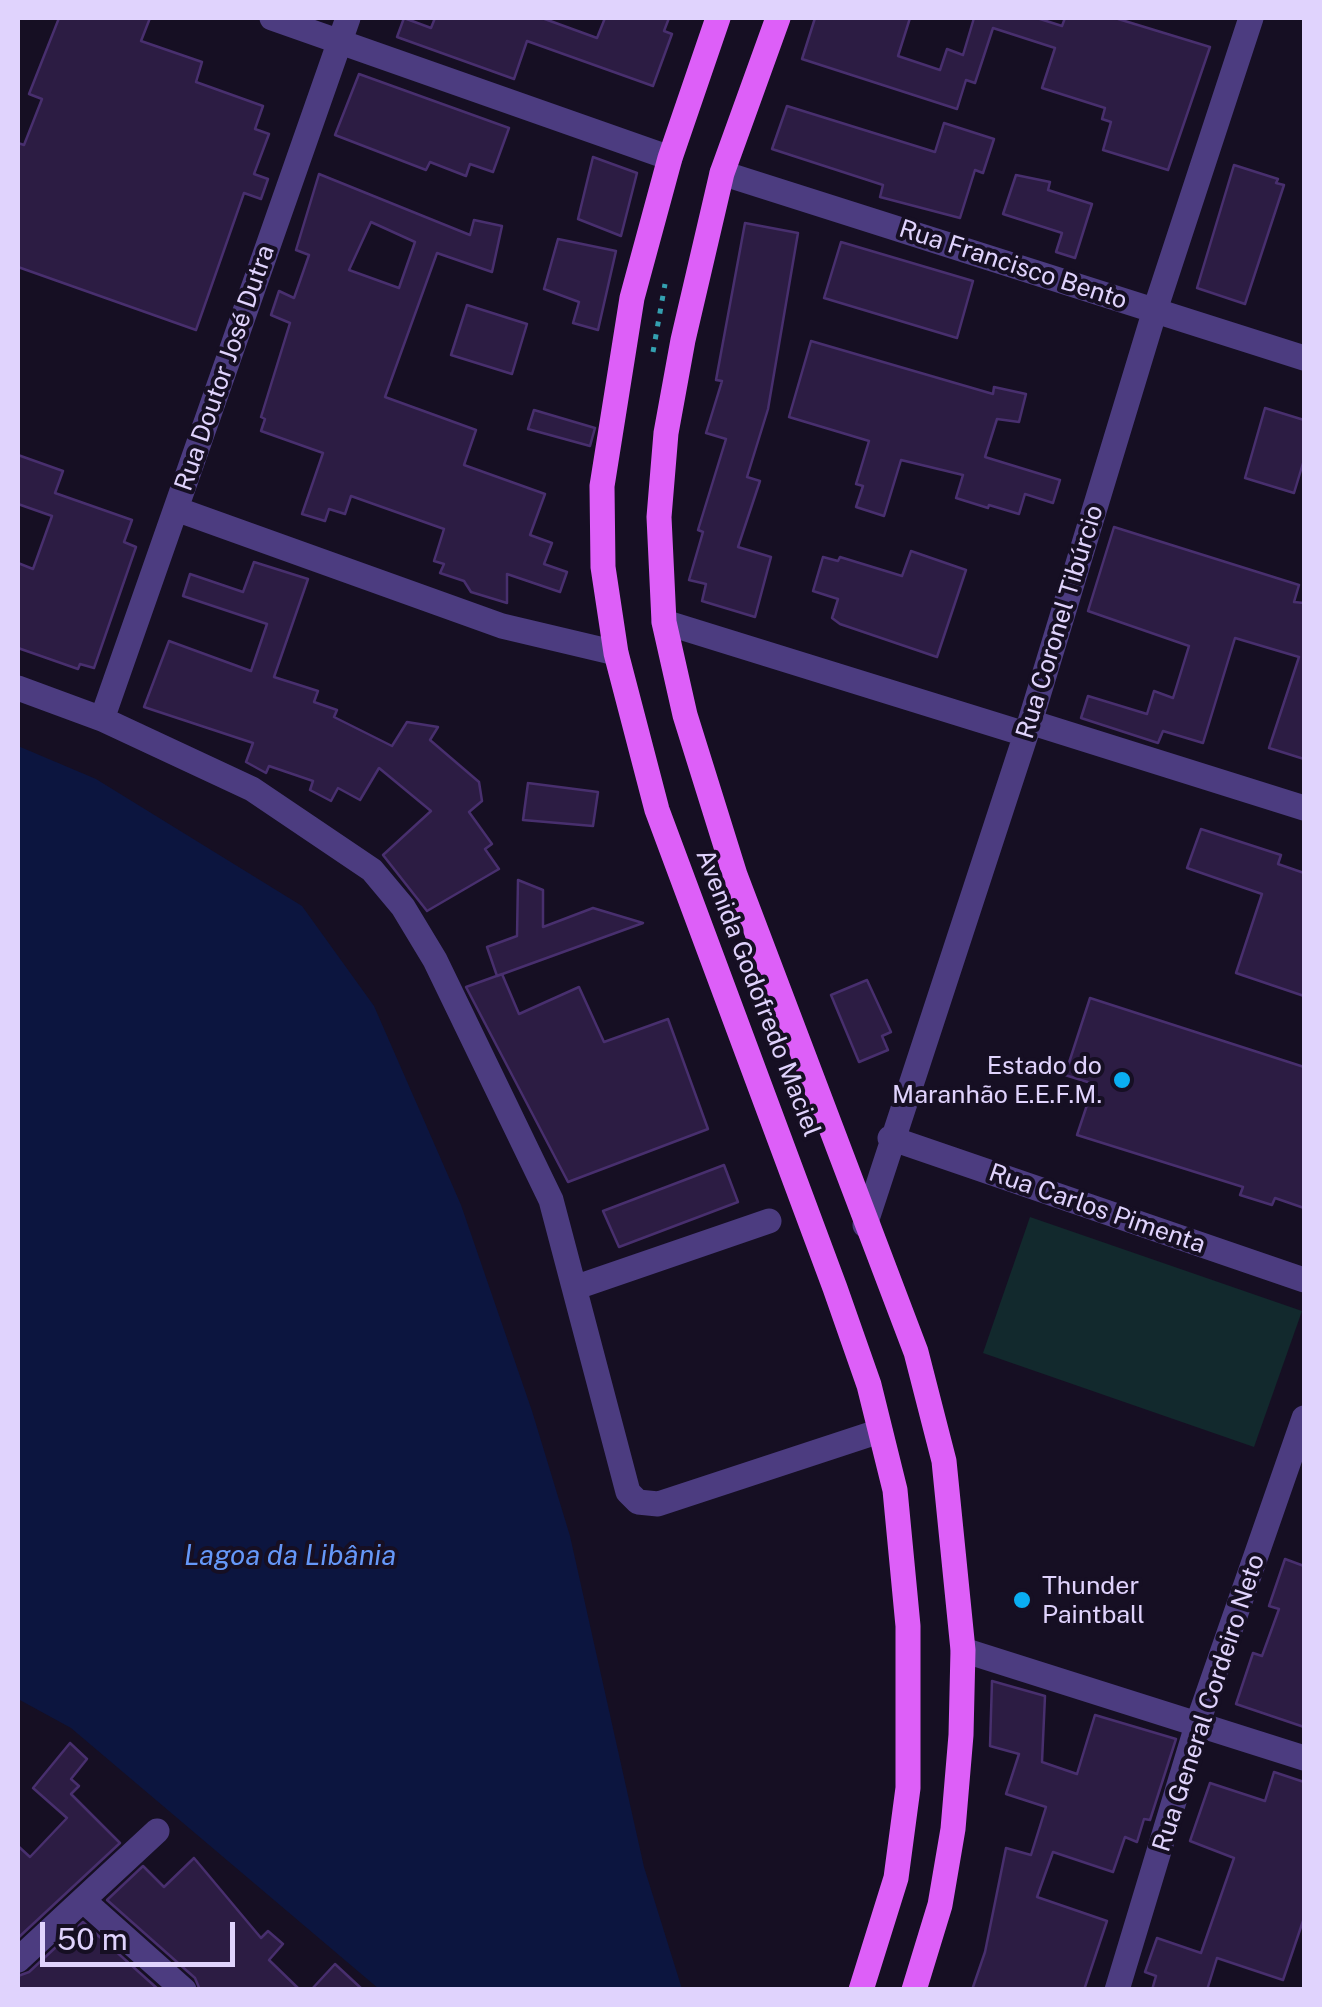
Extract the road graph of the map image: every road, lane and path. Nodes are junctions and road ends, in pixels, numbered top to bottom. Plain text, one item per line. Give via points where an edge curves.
1 (272, 18) edge
2 (718, 18) edge
3 (778, 18) edge
4 (1251, 18) edge
5 (344, 29) edge
6 (670, 158) junction
7 (722, 172) junction
8 (1155, 310) junction
9 (1304, 358) edge
10 (176, 509) junction
11 (664, 622) junction
12 (616, 653) junction
13 (18, 688) edge
14 (102, 719) junction
15 (1028, 728) junction
16 (1304, 808) edge
17 (890, 1138) junction
18 (768, 1222) dead end
19 (865, 1225) junction
20 (1304, 1280) edge
21 (577, 1287) junction
22 (1304, 1418) edge
23 (880, 1431) junction
24 (963, 1650) junction
25 (1198, 1722) junction
26 (1304, 1758) edge
27 (157, 1831) dead end
28 (85, 1902) junction
29 (18, 1960) edge
30 (184, 1990) edge
31 (861, 1990) edge
32 (914, 1990) edge
33 (1117, 1990) edge

1 - 5 street
2 - 6 main road, Avenida Godofredo Maciel
3 - 7 main road, Avenida Godofredo Maciel
4 - 8 street, Rua Coronel Tibúrcio
5 - 6 street
5 - 10 street, Rua Doutor José Dutra
6 - 12 main road, Avenida Godofredo Maciel via 632,298 602,486 603,567
7 - 8 street, Rua Francisco Bento
7 - 11 main road, Avenida Godofredo Maciel via 666,433 659,518
8 - 9 street, Rua Francisco Bento
8 - 15 street, Rua Coronel Tibúrcio
10 - 12 street via 502,626
10 - 14 street, Rua Doutor José Dutra
11 - 15 street
11 - 19 main road, Avenida Godofredo Maciel via 685,716 735,875
12 - 23 main road, Avenida Godofredo Maciel via 656,810 796,1177
13 - 14 street
14 - 21 street via 252,789 310,824 372,870 404,907 551,1200
15 - 16 street
15 - 17 street, Rua Coronel Tibúrcio
17 - 19 street, Rua Coronel Tibúrcio
17 - 20 street, Rua Carlos Pimenta
18 - 21 street
19 - 24 main road, Avenida Godofredo Maciel via 916,1352 944,1461
21 - 23 street via 628,1492 638,1502 658,1504
22 - 25 street, Rua General Cordeiro Neto
23 - 31 main road, Avenida Godofredo Maciel via 904,1553 908,1788 896,1878
24 - 25 street
24 - 32 main road, Avenida Godofredo Maciel via 954,1829
25 - 26 street
25 - 33 street, Rua General Cordeiro Neto
27 - 28 street
28 - 29 street
28 - 30 street

